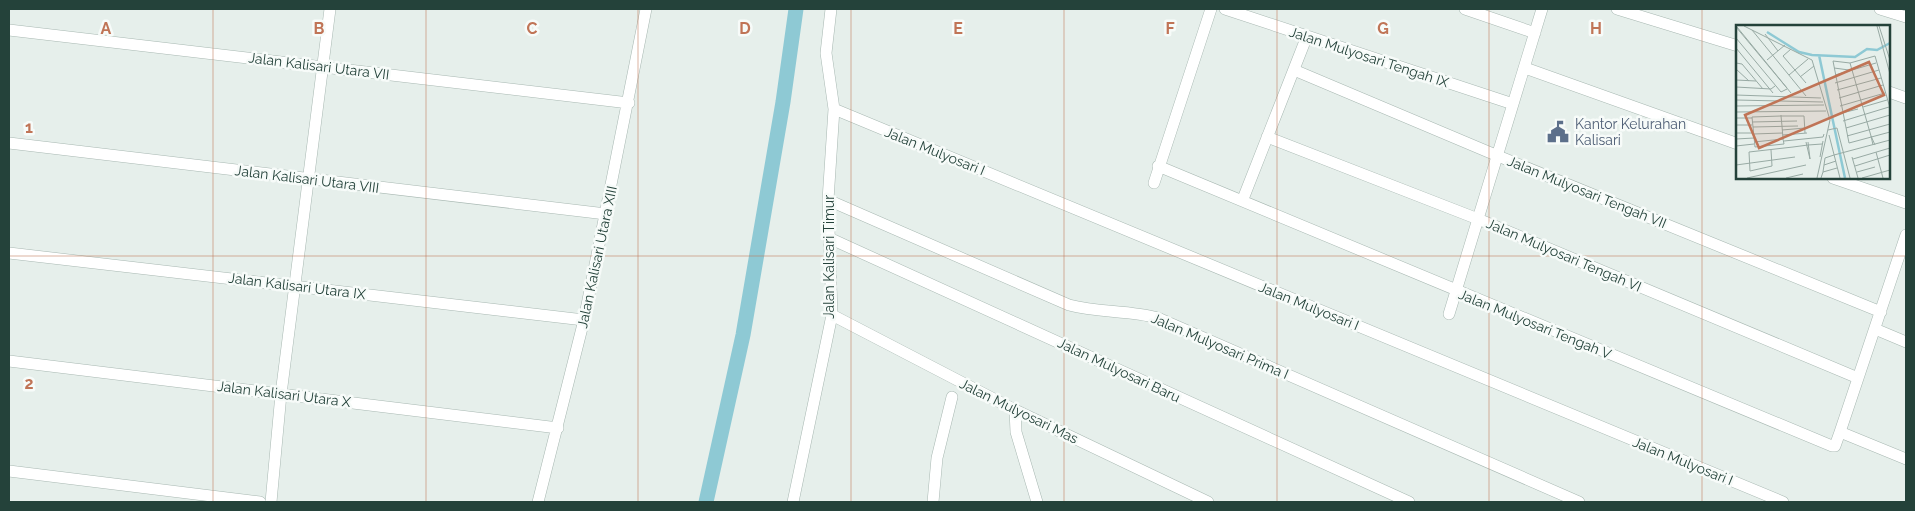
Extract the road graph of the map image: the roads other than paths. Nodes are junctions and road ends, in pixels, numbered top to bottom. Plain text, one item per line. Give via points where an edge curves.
1 (330, 9) edge
2 (646, 9) edge
3 (832, 9) edge
4 (1211, 9) edge
5 (1225, 9) edge
6 (1465, 9) edge
7 (1542, 9) edge
8 (1617, 9) edge
9 (1880, 9) edge
10 (1906, 17) edge
11 (9, 30) edge
12 (1535, 33) junction
13 (1307, 36) junction
14 (1736, 45) edge
15 (323, 67) junction
16 (1524, 68) junction
17 (1294, 70) junction
18 (1890, 92) edge
19 (1906, 98) edge
20 (629, 103) junction
21 (1513, 104) junction
22 (834, 109) junction
23 (1267, 137) junction
24 (9, 143) edge
25 (1736, 143) edge
26 (1498, 156) junction
27 (1158, 166) junction
28 (310, 179) junction
29 (1836, 179) edge
30 (1154, 183) dead end
31 (1243, 199) junction
32 (828, 200) junction
33 (1906, 204) edge
34 (606, 214) junction
35 (1478, 219) junction
36 (1906, 235) edge
37 (828, 238) junction
38 (9, 253) edge
39 (296, 286) junction
40 (1456, 292) junction
41 (1880, 312) junction
42 (1449, 314) dead end
43 (832, 315) junction
44 (584, 320) junction
45 (1875, 329) junction
46 (1906, 342) edge
47 (9, 361) edge
48 (1858, 378) junction
49 (281, 394) junction
50 (952, 397) dead end
51 (1015, 410) junction
52 (558, 428) junction
53 (1840, 432) junction
54 (1906, 459) edge
55 (9, 471) edge
56 (260, 502) edge
57 (271, 502) edge
58 (538, 502) edge
59 (793, 502) edge
60 (933, 502) edge
61 (1036, 502) edge
62 (1208, 502) edge
63 (1409, 502) edge
64 (1579, 502) edge
65 (1783, 502) edge

1 - 15 street
2 - 20 street, Jalan Kalisari Utara XIII
3 - 22 street, Jalan Kalisari Timur via 826,53
4 - 27 street
5 - 13 street, Jalan Mulyosari Tengah IX
6 - 12 street
7 - 12 street
8 - 14 street
9 - 10 street
11 - 15 street, Jalan Kalisari Utara VII
12 - 16 street
13 - 17 street
13 - 21 street, Jalan Mulyosari Tengah IX
15 - 20 street, Jalan Kalisari Utara VII
15 - 28 street
16 - 21 street
16 - 25 street
17 - 23 street
17 - 26 street, Jalan Mulyosari Tengah VII
18 - 19 street
20 - 34 street, Jalan Kalisari Utara XIII
21 - 26 street
22 - 32 street, Jalan Kalisari Timur
22 - 65 street, Jalan Mulyosari I
23 - 31 street
23 - 35 street, Jalan Mulyosari Tengah VI
24 - 28 street, Jalan Kalisari Utara VIII
26 - 35 street
26 - 41 street, Jalan Mulyosari Tengah VII
27 - 30 street
27 - 31 street, Jalan Mulyosari Tengah V
28 - 34 street, Jalan Kalisari Utara VIII
28 - 39 street
29 - 33 street
31 - 40 street, Jalan Mulyosari Tengah V
32 - 37 street, Jalan Kalisari Timur
32 - 64 street, Jalan Mulyosari Prima I via 1069,305 1158,318
34 - 44 street, Jalan Kalisari Utara XIII
35 - 40 street
35 - 48 street, Jalan Mulyosari Tengah VI
36 - 41 street
37 - 43 street, Jalan Kalisari Timur
37 - 63 street, Jalan Mulyosari Baru
38 - 39 street, Jalan Kalisari Utara IX
39 - 44 street, Jalan Kalisari Utara IX
39 - 49 street
40 - 42 street
40 - 53 street, Jalan Mulyosari Tengah V via 1832,446 1835,446
41 - 45 street
43 - 51 street, Jalan Mulyosari Mas
43 - 59 street, Jalan Kalisari Timur
44 - 52 street, Jalan Kalisari Utara XIII
45 - 46 street
45 - 48 street
47 - 49 street, Jalan Kalisari Utara X
48 - 53 street
49 - 52 street, Jalan Kalisari Utara X
49 - 57 street
50 - 60 street via 937,458
51 - 61 street via 1016,432
51 - 62 street, Jalan Mulyosari Mas
52 - 58 street, Jalan Kalisari Utara XIII
53 - 54 street
55 - 56 street

